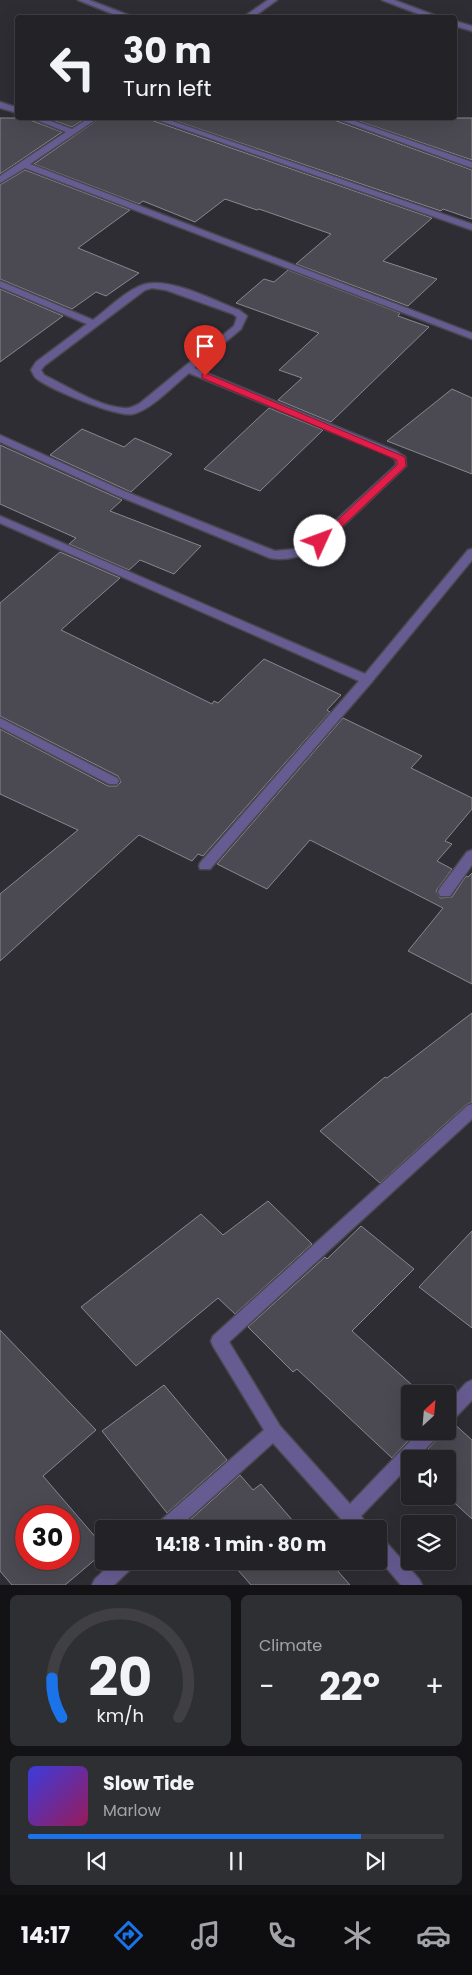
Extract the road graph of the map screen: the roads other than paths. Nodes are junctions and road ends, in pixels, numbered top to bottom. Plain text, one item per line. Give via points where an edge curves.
1 (82, 0) edge
2 (273, 0) edge
3 (386, 0) edge
4 (124, 15) edge
5 (250, 15) edge
6 (429, 15) edge
7 (457, 24) edge
8 (472, 29) edge
9 (0, 105) edge
10 (15, 110) edge
11 (40, 120) edge
12 (91, 120) edge
13 (162, 120) edge
14 (345, 120) edge
15 (73, 132) junction
16 (23, 164) junction
17 (472, 165) edge
18 (0, 180) edge
19 (472, 227) edge
20 (0, 284) edge
21 (94, 324) junction
22 (472, 336) edge
23 (187, 369) junction
24 (0, 438) edge
25 (0, 519) edge
26 (472, 552) edge
27 (468, 564) edge
28 (367, 680) junction
29 (0, 722) edge
30 (112, 781) dead end
31 (472, 855) edge
32 (205, 866) dead end
33 (445, 892) dead end
34 (472, 1110) edge
35 (472, 1388) edge
36 (456, 1405) edge
37 (274, 1432) junction
38 (422, 1440) edge
39 (350, 1516) junction
40 (174, 1520) edge
41 (354, 1520) edge
42 (387, 1557) edge
43 (118, 1570) edge
44 (101, 1585) edge
45 (413, 1585) edge

1 - 4 street
2 - 5 street
3 - 6 street
7 - 8 street
9 - 10 street
11 - 15 street
12 - 15 street
13 - 19 street
14 - 17 street
15 - 16 street
16 - 18 street
16 - 22 street
20 - 21 street
21 - 23 street via 142,288 151,285 168,287 242,316 238,327
21 - 23 street via 40,364 36,374 122,412 142,406
23 - 24 street via 392,454 401,459 401,466 308,550 292,555 274,555 120,494
25 - 28 street
26 - 27 street
27 - 28 street
28 - 32 street
29 - 30 street
31 - 33 street
34 - 37 street via 219,1341
35 - 36 street
37 - 39 street
37 - 40 street
38 - 39 street
39 - 41 street
42 - 45 street
43 - 44 street

